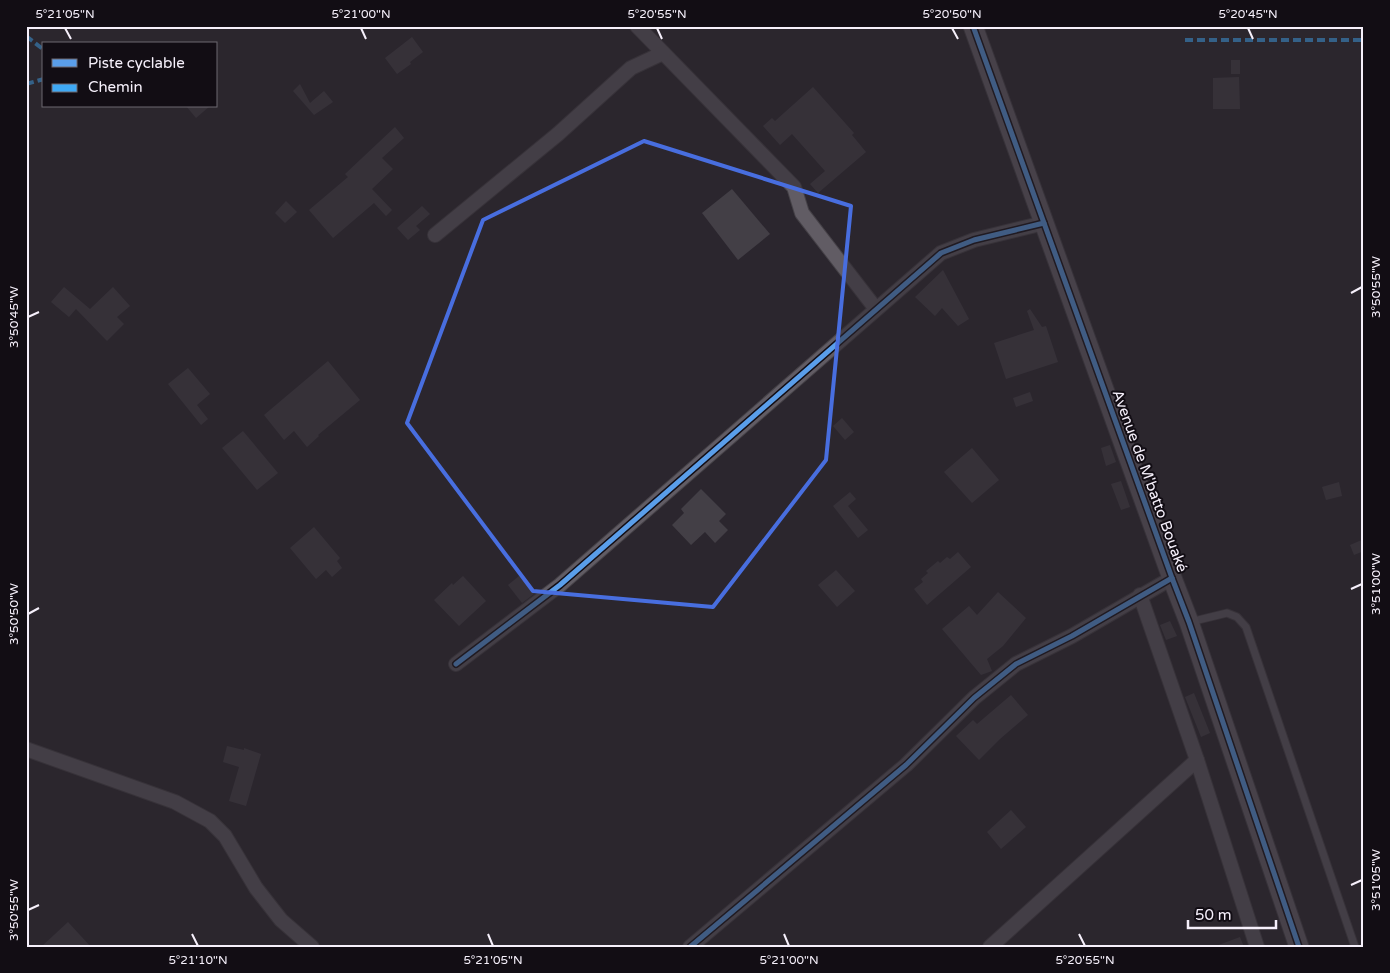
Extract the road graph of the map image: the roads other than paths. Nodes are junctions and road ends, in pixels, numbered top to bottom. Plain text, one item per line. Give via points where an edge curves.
1 (636, 26) edge
2 (973, 26) edge
3 (663, 53) junction
4 (1044, 223) junction
5 (435, 235) dead end
6 (876, 309) junction
7 (1172, 578) junction
8 (1140, 595) junction
9 (1189, 622) junction
10 (456, 664) dead end
11 (26, 749) edge
12 (1197, 760) junction
13 (312, 947) edge
14 (690, 947) edge
15 (990, 947) edge
16 (1258, 947) edge
17 (1299, 947) edge
18 (1355, 947) edge

1 - 3 street
2 - 4 street, Avenue de M'batto Bouaké
3 - 5 street via 632,68
3 - 6 street via 794,187 802,213
4 - 6 street via 974,240 941,253
4 - 7 street, Avenue de M'batto Bouaké
6 - 10 street via 560,585
7 - 8 street
7 - 9 street, Avenue de M'batto Bouaké
8 - 12 street
8 - 14 street via 1072,636 1016,664 974,698 906,765
9 - 17 street, Avenue de M'batto Bouaké
9 - 18 lane via 1226,614 1237,617 1246,627
11 - 13 street via 175,802 210,821 225,836 256,888 281,920
12 - 15 street
12 - 16 street

